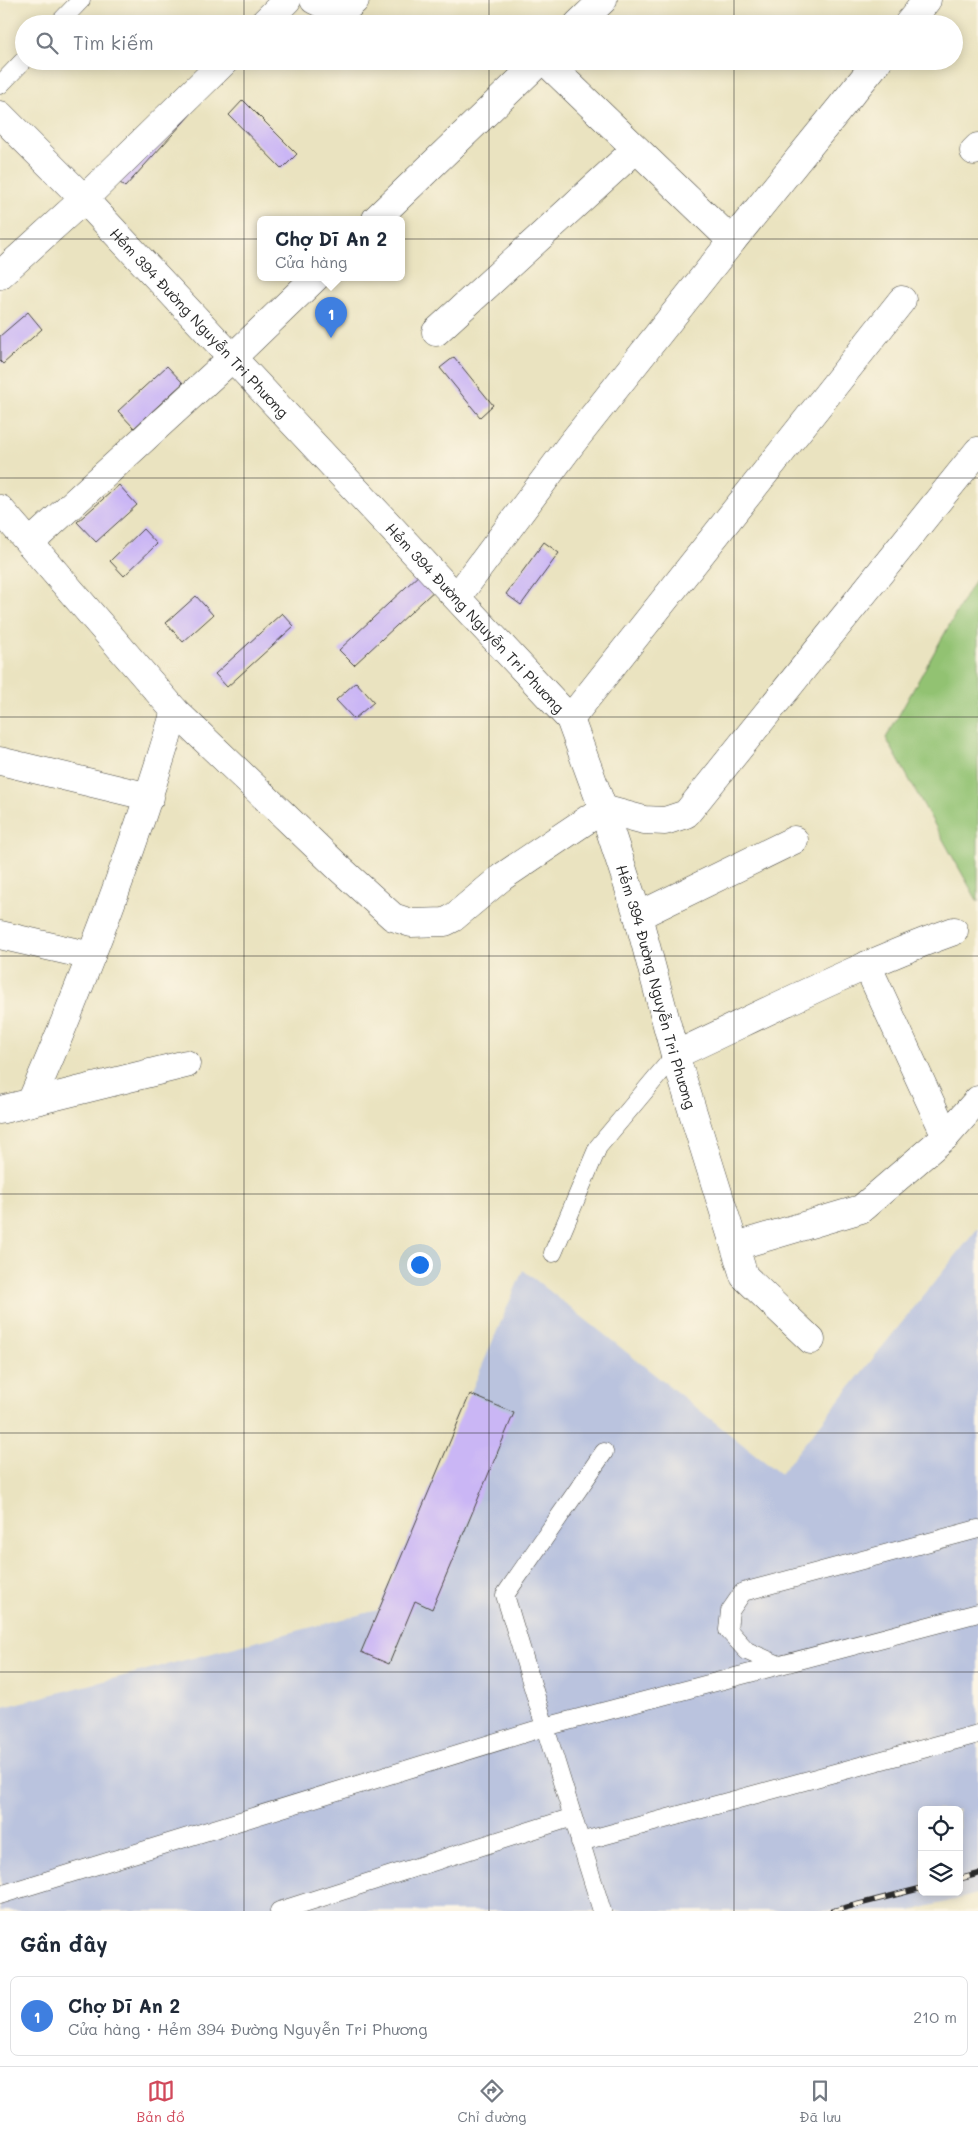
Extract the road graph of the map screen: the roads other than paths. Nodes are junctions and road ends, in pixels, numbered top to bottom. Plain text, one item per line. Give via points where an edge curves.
1 (81, 0) edge
2 (287, 0) edge
3 (314, 0) edge
4 (355, 0) edge
5 (603, 0) edge
6 (927, 0) edge
7 (67, 15) edge
8 (272, 15) edge
9 (587, 15) edge
10 (915, 15) edge
11 (15, 70) edge
12 (216, 70) edge
13 (531, 70) edge
14 (554, 70) edge
15 (871, 70) edge
16 (0, 86) edge
17 (0, 115) edge
18 (636, 149) junction
19 (84, 199) junction
20 (379, 216) edge
21 (732, 241) junction
22 (0, 275) edge
23 (312, 281) edge
24 (902, 300) dead end
25 (436, 332) dead end
26 (232, 359) junction
27 (978, 451) edge
28 (0, 509) edge
29 (30, 543) junction
30 (457, 598) junction
31 (175, 711) junction
32 (570, 719) junction
33 (0, 761) edge
34 (150, 796) junction
35 (603, 809) junction
36 (794, 840) dead end
37 (638, 916) junction
38 (954, 932) dead end
39 (0, 935) edge
40 (91, 956) junction
41 (867, 965) junction
42 (675, 1055) junction
43 (186, 1064) dead end
44 (978, 1100) edge
45 (31, 1102) junction
46 (0, 1110) edge
47 (946, 1136) junction
48 (736, 1246) junction
49 (553, 1253) dead end
50 (811, 1340) dead end
51 (604, 1452) dead end
52 (978, 1529) edge
53 (978, 1612) edge
54 (779, 1665) junction
55 (545, 1728) junction
56 (978, 1734) edge
57 (573, 1818) junction
58 (580, 1842) junction
59 (0, 1895) edge
60 (279, 1911) edge
61 (602, 1911) edge

1 - 7 lane
2 - 8 street
3 - 4 street via 341,13
5 - 9 street
6 - 10 street
11 - 16 lane
12 - 19 street
13 - 20 street
14 - 18 street
15 - 21 street
17 - 19 street, Hẻm 394 Đường Nguyễn Tri Phương
18 - 21 street
18 - 25 street
19 - 22 street
19 - 26 street, Hẻm 394 Đường Nguyễn Tri Phương
21 - 30 street via 572,443
23 - 26 street
24 - 32 street
26 - 29 street
26 - 30 street, Hẻm 394 Đường Nguyễn Tri Phương
27 - 35 street via 686,814 665,821 644,820
28 - 29 street
29 - 31 street
30 - 32 street, Hẻm 394 Đường Nguyễn Tri Phương
31 - 34 street
31 - 35 street via 393,917 411,923 445,922 453,918 502,877
32 - 35 street, Hẻm 394 Đường Nguyễn Tri Phương
33 - 34 street
34 - 40 street
35 - 37 street, Hẻm 394 Đường Nguyễn Tri Phương
36 - 37 street
37 - 42 street, Hẻm 394 Đường Nguyễn Tri Phương
38 - 41 street
39 - 40 street
40 - 45 street
41 - 42 street
41 - 47 street
42 - 48 street, Hẻm 394 Đường Nguyễn Tri Phương
42 - 49 lane via 598,1147
43 - 45 street
44 - 47 street
45 - 46 street
47 - 48 street via 862,1209
48 - 50 street, Hẻm 394 Đường Nguyễn Tri Phương via 744,1276
51 - 55 lane via 504,1596
52 - 54 lane via 743,1592 730,1611 728,1630 747,1651
53 - 54 lane
54 - 55 lane
55 - 57 lane
55 - 59 lane
56 - 58 lane
57 - 58 lane
57 - 60 lane
58 - 61 lane

